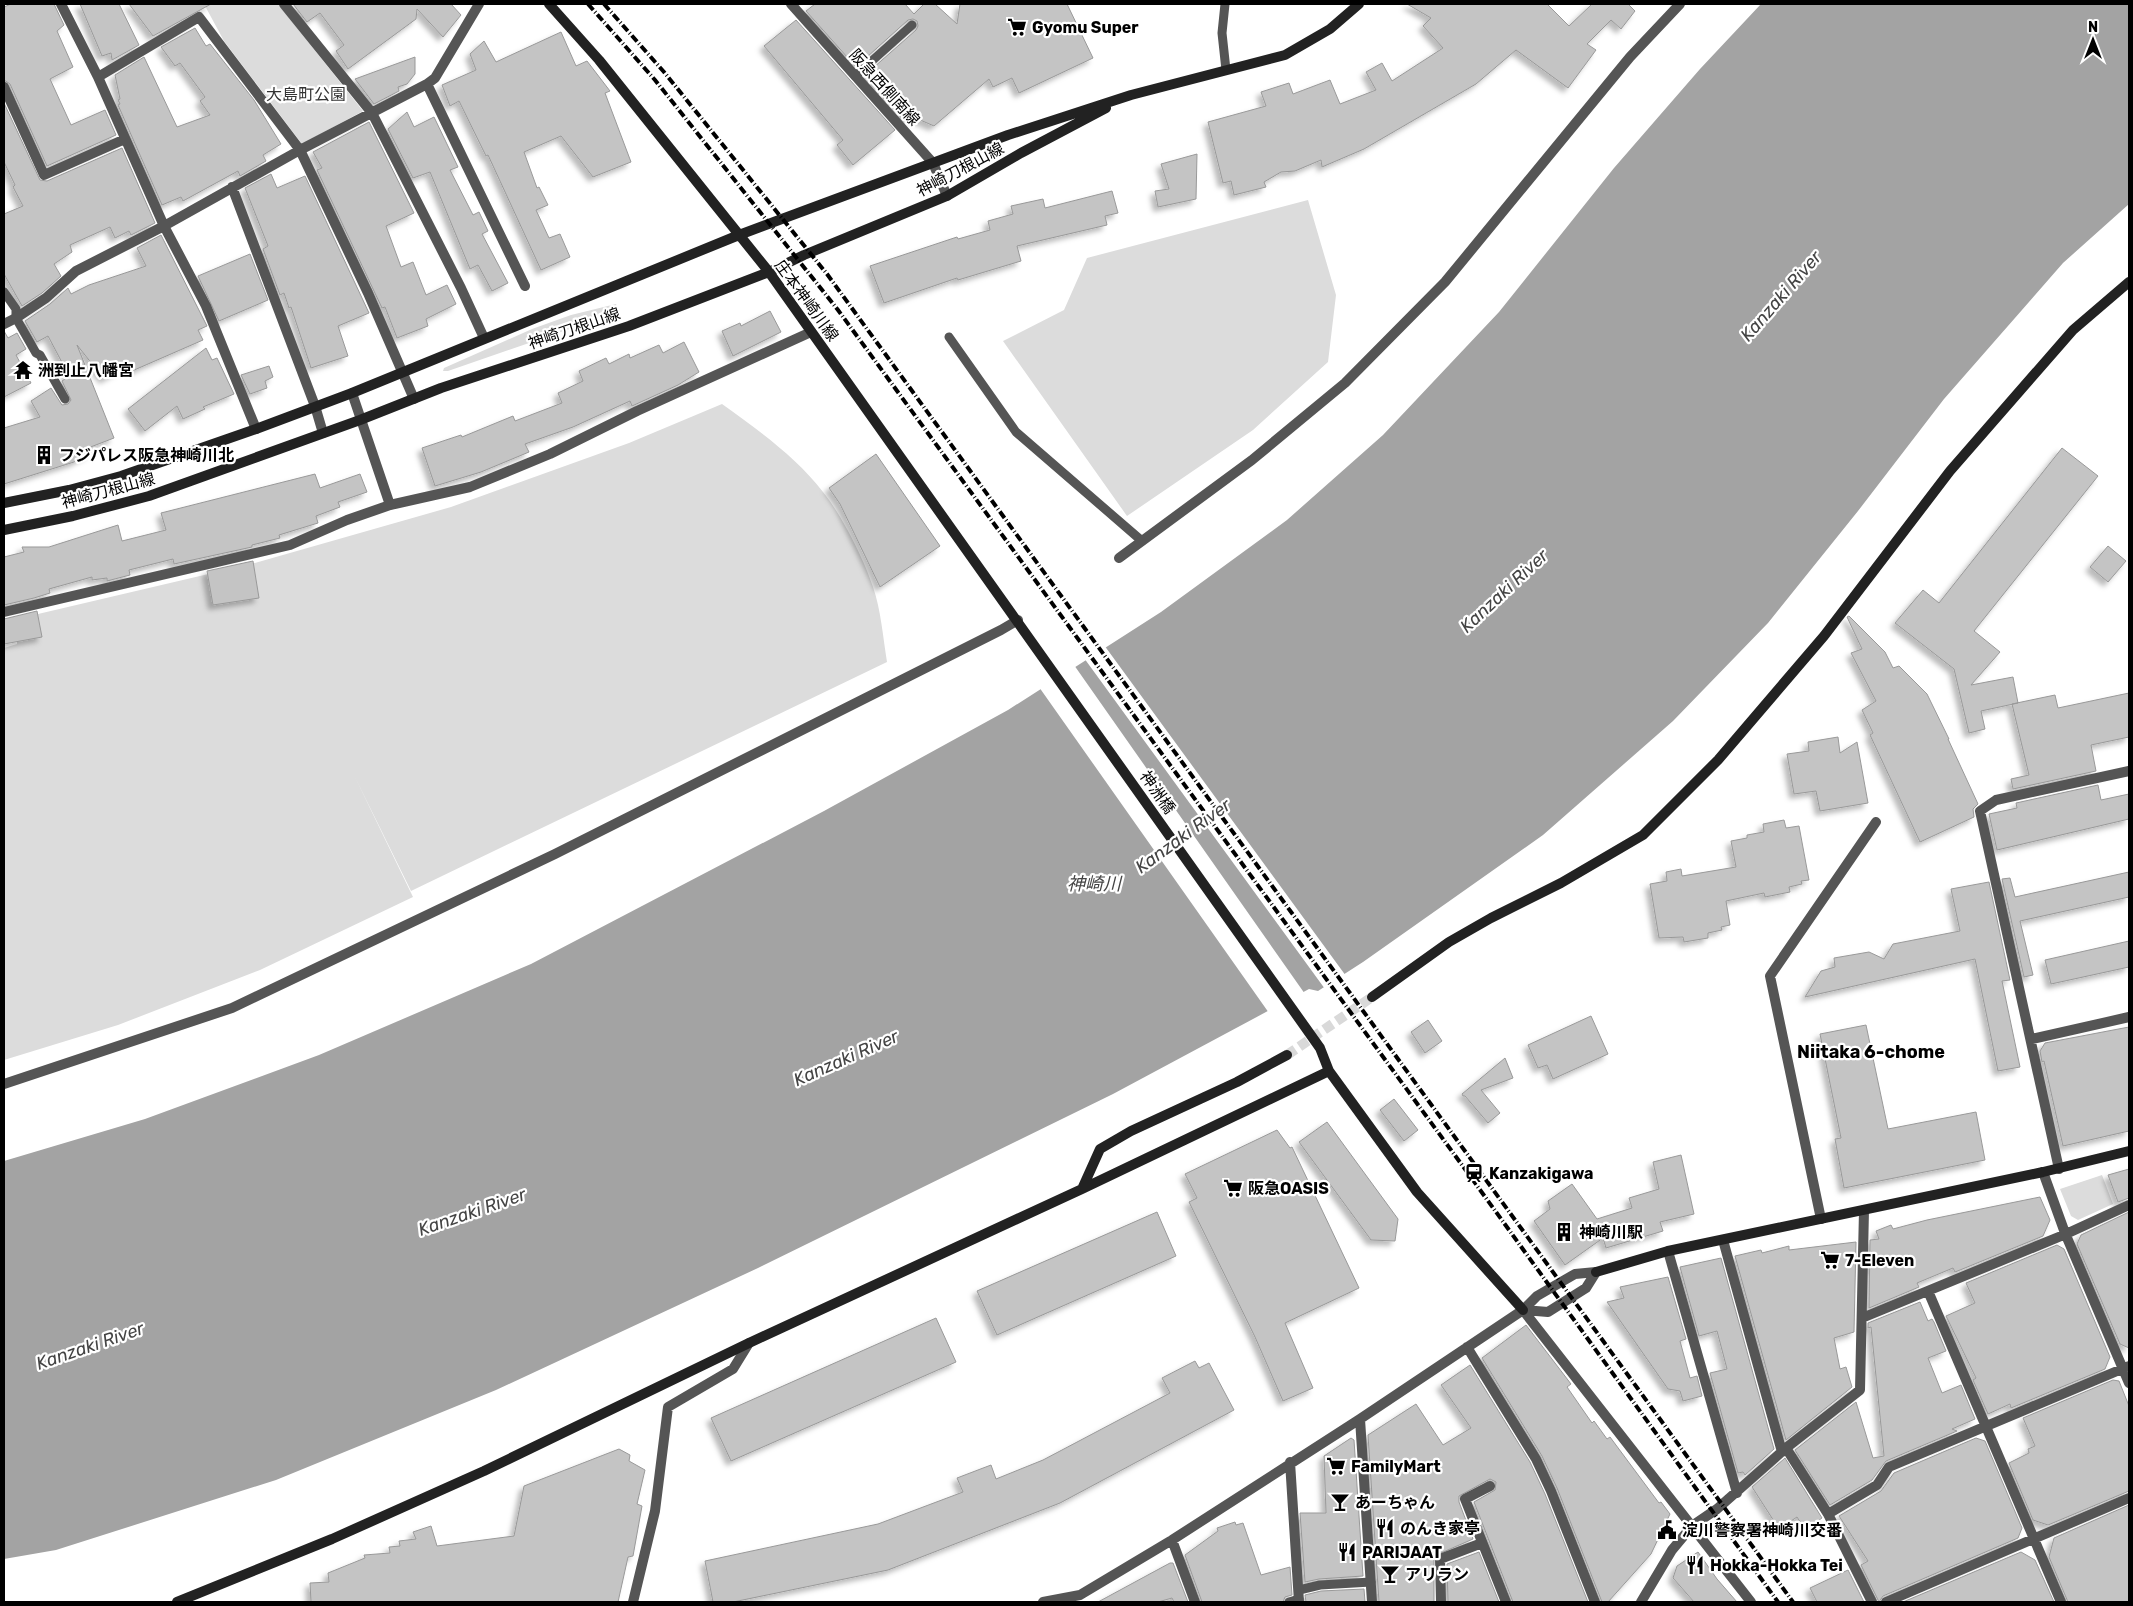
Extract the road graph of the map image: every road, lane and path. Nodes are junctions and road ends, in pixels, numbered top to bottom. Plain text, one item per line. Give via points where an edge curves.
1 (61, 4) edge
2 (284, 4) edge
3 (479, 4) edge
4 (549, 4) edge
5 (791, 4) edge
6 (1225, 4) edge
7 (1359, 4) edge
8 (1680, 4) edge
9 (912, 25) dead end
10 (1226, 70) junction
11 (855, 76) junction
12 (98, 77) junction
13 (427, 84) junction
14 (4, 87) edge
15 (1131, 95) junction
16 (372, 114) junction
17 (125, 139) junction
18 (300, 150) junction
19 (933, 163) junction
20 (232, 187) junction
21 (947, 196) junction
22 (164, 226) junction
23 (739, 235) junction
24 (769, 272) junction
25 (2129, 282) edge
26 (525, 286) dead end
27 (4, 292) edge
28 (16, 318) junction
29 (4, 324) edge
30 (811, 332) junction
31 (949, 337) dead end
32 (484, 338) junction
33 (402, 372) junction
34 (352, 393) junction
35 (65, 399) dead end
36 (414, 399) junction
37 (315, 406) junction
38 (360, 420) junction
39 (256, 429) junction
40 (323, 433) junction
41 (4, 503) edge
42 (390, 505) junction
43 (4, 530) edge
44 (1142, 541) junction
45 (1119, 558) dead end
46 (4, 612) edge
47 (1020, 624) junction
48 (2129, 771) edge
49 (1876, 822) dead end
50 (1372, 997) tunnel mouth
51 (2129, 1017) edge
52 (2032, 1039) junction
53 (1286, 1055) tunnel mouth
54 (1329, 1071) junction
55 (4, 1084) edge
56 (2129, 1151) edge
57 (2059, 1169) junction
58 (2043, 1172) junction
59 (1082, 1189) junction
60 (2129, 1205) edge
61 (1864, 1210) junction
62 (1821, 1219) junction
63 (2066, 1234) junction
64 (1723, 1240) junction
65 (1668, 1251) junction
66 (1596, 1272) junction
67 (1928, 1291) junction
68 (1522, 1310) junction
69 (1862, 1318) junction
70 (749, 1343) junction
71 (1467, 1347) junction
72 (2126, 1368) edge
73 (2129, 1383) edge
74 (1360, 1419) junction
75 (1986, 1427) junction
76 (1784, 1450) junction
77 (1290, 1462) junction
78 (1490, 1486) dead end
79 (1737, 1493) junction
80 (2129, 1498) edge
81 (1828, 1514) junction
82 (1692, 1526) junction
83 (2034, 1539) junction
84 (1172, 1540) junction
85 (1482, 1544) junction
86 (1371, 1582) junction
87 (1297, 1598) edge
88 (177, 1602) edge
89 (633, 1602) edge
90 (1043, 1602) edge
91 (1195, 1602) edge
92 (1372, 1602) edge
93 (1441, 1602) edge
94 (1506, 1602) edge
95 (1595, 1602) edge
96 (1641, 1602) edge
97 (1751, 1602) edge
98 (1872, 1602) edge
99 (1886, 1602) edge
100 (2061, 1602) edge

1 - 12 street
2 - 16 street
3 - 13 street via 435,78
4 - 23 street, 庄本神崎川線 via 599,60
5 - 11 street, 阪急西側南線
6 - 10 lane via 1222,33
7 - 10 street, 神崎刀根山線 via 1330,29 1285,55
8 - 44 street via 1630,57 1445,282 1344,383 1252,460
9 - 11 lane
10 - 15 street, 神崎刀根山線
11 - 19 street, 阪急西側南線
12 - 17 street
12 - 18 street via 199,17
13 - 16 street
13 - 26 street
14 - 17 street via 44,175
15 - 19 street, 神崎刀根山線
15 - 21 street, 神崎刀根山線
16 - 18 street
16 - 32 street
17 - 22 street
18 - 20 street
18 - 33 street
19 - 21 street, 阪急西側南線
19 - 23 street, 神崎刀根山線
20 - 22 street
20 - 37 street
21 - 24 street, 神崎刀根山線
22 - 28 street via 76,271 46,298
22 - 39 street via 206,306
23 - 24 street, 庄本神崎川線
23 - 32 street, 神崎刀根山線
24 - 30 street, 庄本神崎川線
24 - 36 street, 神崎刀根山線 via 629,326
25 - 50 street via 2067,338 1950,471 1824,636 1718,760 1643,835 1449,942
27 - 28 lane via 16,309
28 - 29 street
28 - 35 lane
30 - 42 street via 550,454 470,487
30 - 47 street, 庄本神崎川線
31 - 44 lane via 1016,432
32 - 33 street, 神崎刀根山線
33 - 34 street, 神崎刀根山線
33 - 36 street
34 - 37 street, 神崎刀根山線
34 - 38 street
36 - 38 street, 神崎刀根山線
37 - 39 street, 神崎刀根山線
37 - 40 street
38 - 40 street, 神崎刀根山線
38 - 42 street
39 - 41 street, 神崎刀根山線 via 121,476
40 - 43 street, 神崎刀根山線 via 149,496
42 - 46 street via 290,545
44 - 45 street
47 - 54 street, 神洲橋 via 1320,1048
47 - 55 street via 992,635 564,850 232,1008
48 - 52 street via 1996,800 1980,811
49 - 62 street via 1770,976
51 - 52 street
52 - 57 street
53 - 59 street via 1237,1082 1131,1131 1100,1150
54 - 59 street
54 - 68 street, 神洲橋 via 1418,1192
56 - 57 street
57 - 58 street
58 - 61 street
58 - 63 street
59 - 70 street
60 - 63 street
61 - 62 street
61 - 69 street
62 - 64 street
63 - 67 street
63 - 72 street
64 - 65 street
64 - 76 street
65 - 66 street
65 - 79 street
66 - 68 street via 1575,1274 1537,1296
66 - 68 street via 1586,1288 1548,1312
67 - 69 street
67 - 75 street
68 - 71 street
68 - 82 street
69 - 76 street via 1860,1390
70 - 88 street via 475,1475 315,1547
70 - 89 street via 733,1369 668,1407 655,1511
71 - 74 street
71 - 95 street via 1536,1459
72 - 73 street
72 - 75 street
74 - 77 street
74 - 86 street
75 - 81 street via 1889,1467 1877,1485
75 - 83 street
76 - 79 street
76 - 81 street
77 - 84 street
77 - 87 street
78 - 85 street via 1465,1500
79 - 82 street
80 - 83 street
81 - 98 street
82 - 96 street via 1672,1550
82 - 97 street
83 - 99 street
83 - 100 street
84 - 90 street via 1080,1595
84 - 91 street
85 - 93 street via 1440,1559
85 - 94 street
86 - 87 lane via 1320,1585
86 - 92 street

